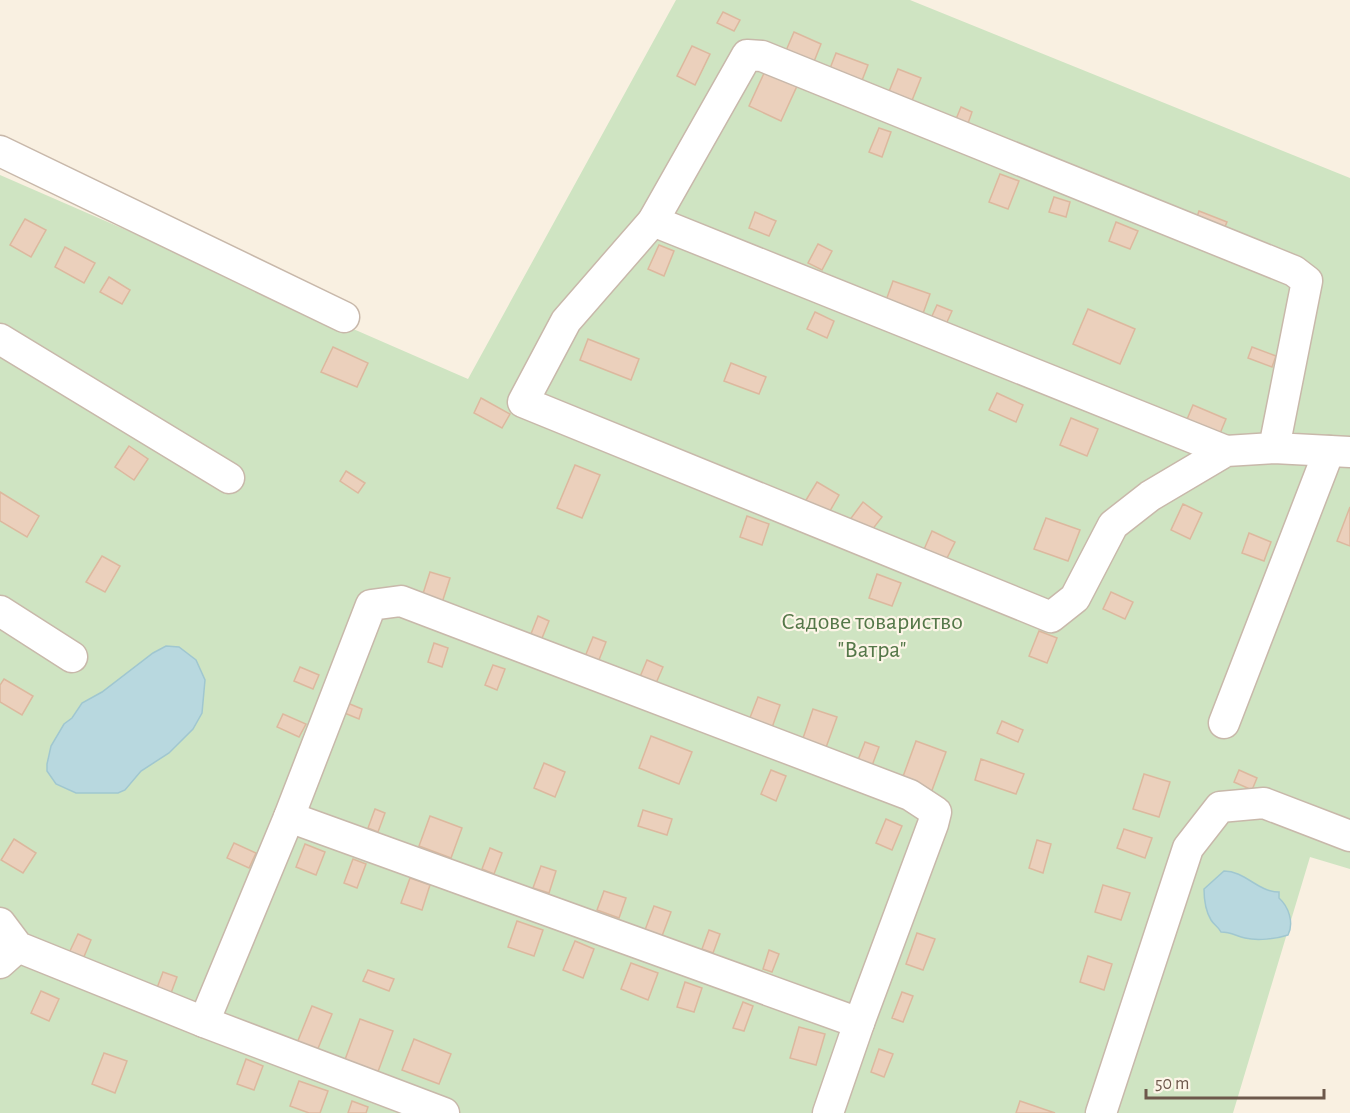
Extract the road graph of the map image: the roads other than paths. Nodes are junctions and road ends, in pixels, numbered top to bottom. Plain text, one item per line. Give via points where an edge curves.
1 (0, 151) edge
2 (653, 221) junction
3 (344, 317) dead end
4 (0, 339) edge
5 (1274, 448) junction
6 (1226, 451) junction
7 (1340, 451) edge
8 (229, 478) dead end
9 (0, 611) edge
10 (72, 657) dead end
11 (1224, 723) dead end
12 (289, 817) junction
13 (1350, 836) edge
14 (0, 923) edge
15 (9, 955) edge
16 (204, 1022) junction
17 (859, 1023) junction
18 (444, 1113) edge
19 (828, 1113) edge
20 (1101, 1113) edge

1 - 3 street
2 - 5 street via 747,55 762,57 1294,271 1307,281
2 - 6 street
2 - 6 street via 566,321 523,402 1052,617 1075,598 1113,525 1150,496
4 - 8 street
5 - 6 street
5 - 7 street
7 - 11 street
9 - 10 street
12 - 16 street
12 - 17 street
12 - 17 street via 371,604 401,601 910,795 936,812
13 - 20 street via 1264,803 1220,807 1188,848
14 - 15 street
15 - 16 street
16 - 18 street
17 - 19 street

